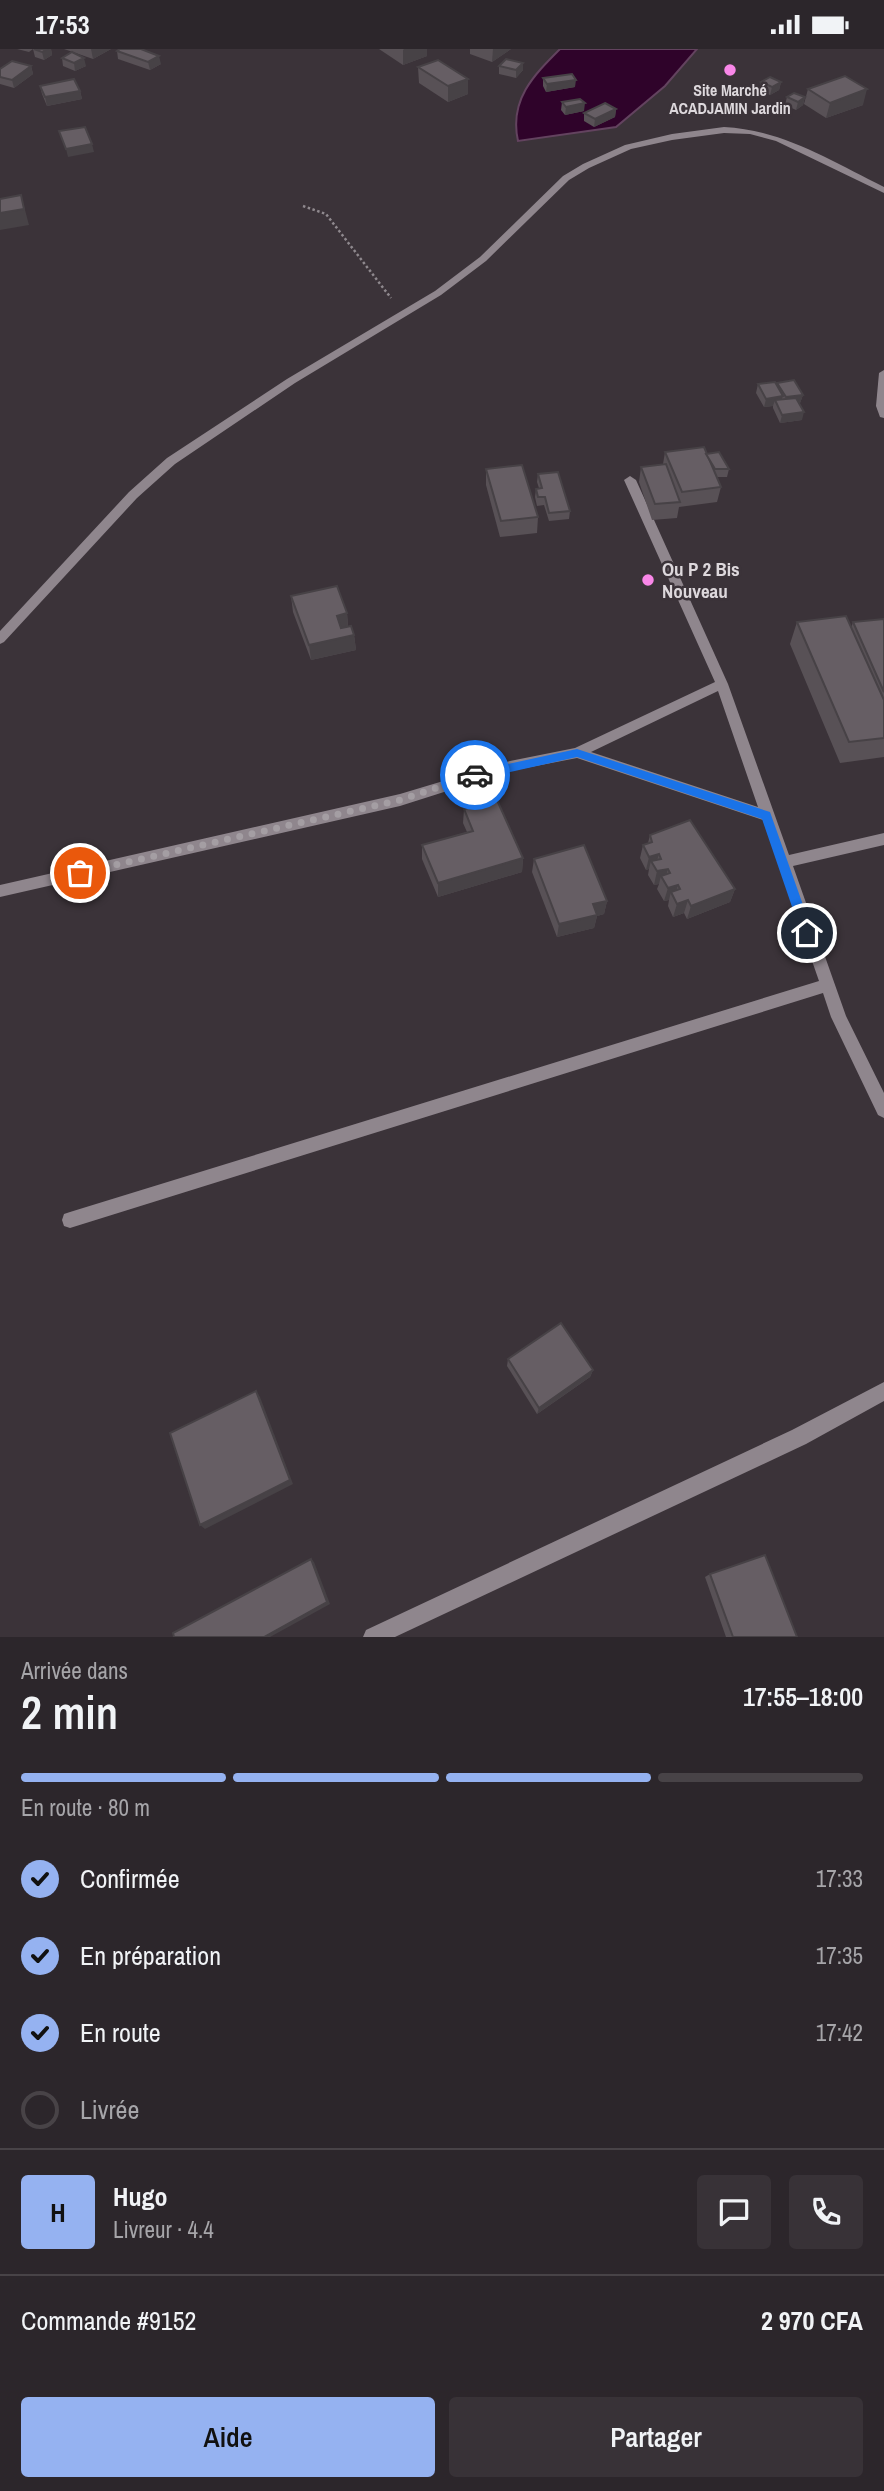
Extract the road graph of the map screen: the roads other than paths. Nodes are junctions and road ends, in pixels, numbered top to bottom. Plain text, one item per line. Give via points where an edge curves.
1 (884, 190) edge
2 (884, 373) edge
3 (884, 415) edge
4 (631, 480) dead end
5 (0, 639) edge
6 (722, 684) junction
7 (577, 753) junction
8 (766, 815) junction
9 (884, 839) edge
10 (783, 862) junction
11 (0, 891) edge
12 (827, 985) junction
13 (884, 1110) edge
14 (70, 1220) dead end
15 (884, 1391) edge
16 (373, 1637) edge

1 - 5 street via 779,139 724,130 628,147 566,178 483,259 438,293 229,420 172,461 132,495
2 - 3 street
4 - 6 street
6 - 7 street
6 - 8 street
7 - 8 street
7 - 11 street via 510,766 400,800
8 - 10 street
9 - 10 street
10 - 12 street
12 - 13 street
12 - 14 street
15 - 16 street via 799,1437

